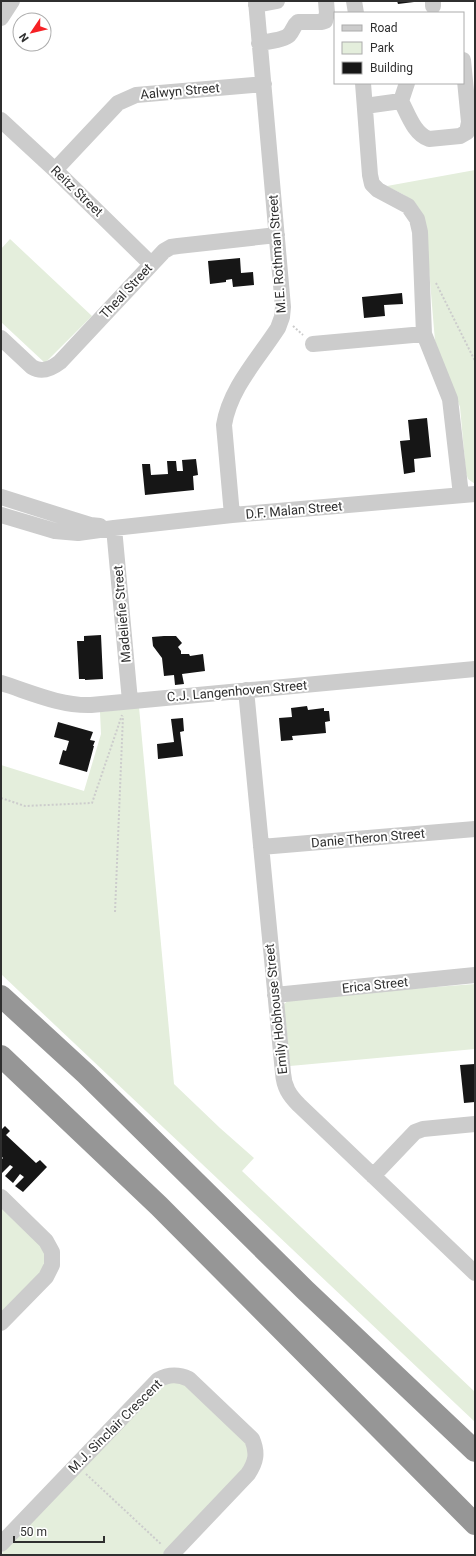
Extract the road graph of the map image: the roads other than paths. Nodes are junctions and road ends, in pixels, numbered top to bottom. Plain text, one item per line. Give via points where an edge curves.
1 (12, 1) edge
2 (277, 1) edge
3 (326, 1) edge
4 (354, 1) edge
5 (256, 3) edge
6 (356, 12) edge
7 (1, 18) edge
8 (259, 43) junction
9 (464, 70) edge
10 (264, 84) junction
11 (362, 84) edge
12 (407, 84) edge
13 (401, 101) junction
14 (365, 106) junction
15 (1, 120) edge
16 (55, 170) junction
17 (277, 235) junction
18 (151, 264) junction
19 (424, 334) junction
20 (1, 338) edge
21 (313, 344) road end
22 (468, 495) edge
23 (1, 497) edge
24 (1, 515) edge
25 (232, 515) junction
26 (114, 528) junction
27 (475, 669) edge
28 (1, 683) edge
29 (246, 690) junction
30 (130, 701) junction
31 (475, 829) edge
32 (261, 847) junction
33 (475, 975) edge
34 (275, 995) junction
35 (1, 996) edge
36 (1, 1056) edge
37 (475, 1124) edge
38 (373, 1176) junction
39 (1, 1197) edge
40 (206, 1253) junction
41 (475, 1273) edge
42 (1, 1324) edge
43 (445, 1423) junction
44 (475, 1446) edge
45 (475, 1451) edge
46 (475, 1506) edge
47 (475, 1524) edge
48 (1, 1544) edge
49 (171, 1555) edge

1 - 7 street
2 - 5 street
3 - 8 street via 327,13 322,22 298,22 285,38
4 - 6 street
5 - 8 street, M.E. Rothman Street
8 - 10 street, M.E. Rothman Street
9 - 13 street via 469,122 469,129 465,135 429,139 424,137 418,132
10 - 16 street, Aalwyn Street via 129,97 118,102
10 - 17 street, M.E. Rothman Street
11 - 14 street
12 - 13 street
13 - 14 street
14 - 19 street via 372,184 408,206 417,219 420,232
15 - 16 street, Reitz Street
16 - 18 street, Reitz Street
17 - 18 street, Theal Street via 171,246
17 - 25 street, M.E. Rothman Street via 282,317 278,328 235,391 224,425
18 - 20 street, Theal Street via 54,367 46,370 32,367
19 - 21 street
19 - 22 street via 450,398
22 - 25 street, D.F. Malan Street
23 - 26 street, D.F. Malan Street via 90,525
24 - 26 street, D.F. Malan Street via 69,534
25 - 26 street, D.F. Malan Street
26 - 30 street, Madeliefie Street
27 - 29 street, C.J. Langenhoven Street
28 - 30 street, C.J. Langenhoven Street via 75,705
29 - 30 street, C.J. Langenhoven Street
29 - 32 street, Emily Hobhouse Street
31 - 32 street, Danie Theron Street
32 - 34 street, Emily Hobhouse Street
33 - 34 street, Erica Street
34 - 38 street, Emily Hobhouse Street via 284,1083 290,1096
35 - 43 highway via 86,1074 305,1290
36 - 40 highway
37 - 38 street via 415,1132
38 - 41 street, Emily Hobhouse Street
39 - 42 street via 46,1241 52,1252 52,1265 46,1277
40 - 46 highway
40 - 47 highway
43 - 44 highway
43 - 45 highway
48 - 49 street, M.J. Sinclair Crescent via 158,1380 165,1376 181,1376 189,1379 252,1439 256,1447 256,1456 248,1474

